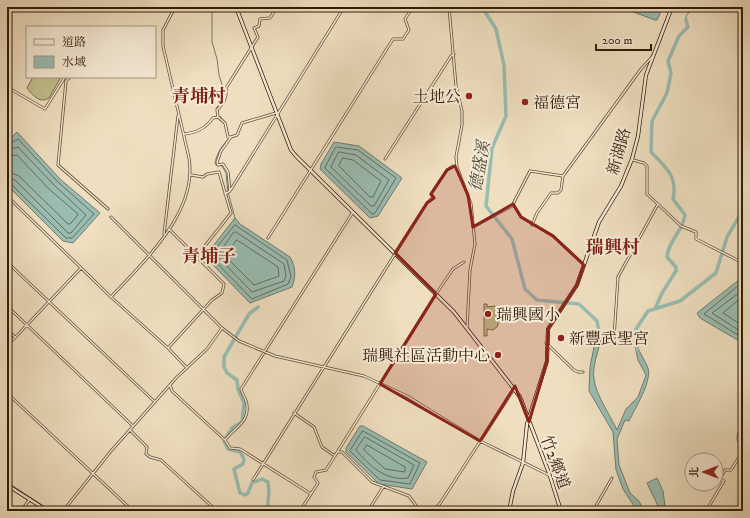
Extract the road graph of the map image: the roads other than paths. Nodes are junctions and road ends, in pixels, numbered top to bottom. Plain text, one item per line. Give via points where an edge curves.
1 (175, 7) edge
2 (236, 7) edge
3 (277, 7) edge
4 (344, 7) edge
5 (413, 7) edge
6 (449, 7) edge
7 (672, 7) edge
8 (252, 48) junction
9 (454, 54) junction
10 (653, 55) junction
11 (64, 78) edge
12 (69, 78) edge
13 (7, 87) edge
14 (277, 113) junction
15 (178, 116) dead end
16 (218, 117) junction
17 (184, 134) junction
18 (231, 137) junction
19 (385, 159) dead end
20 (632, 160) junction
21 (457, 167) junction
22 (311, 170) junction
23 (191, 174) junction
24 (563, 176) junction
25 (230, 191) junction
26 (226, 193) junction
27 (8, 198) edge
28 (513, 204) junction
29 (658, 204) junction
30 (108, 210) dead end
31 (353, 212) junction
32 (111, 217) dead end
33 (532, 225) junction
34 (473, 227) junction
35 (169, 229) junction
36 (164, 236) junction
37 (268, 238) dead end
38 (395, 253) junction
39 (149, 256) junction
40 (197, 256) junction
41 (743, 258) edge
42 (7, 262) edge
43 (464, 262) dead end
44 (584, 265) junction
45 (81, 268) junction
46 (436, 294) junction
47 (111, 296) junction
48 (50, 301) junction
49 (7, 306) edge
50 (204, 309) junction
51 (27, 325) junction
52 (222, 328) junction
53 (467, 328) junction
54 (7, 330) edge
55 (15, 337) junction
56 (614, 338) dead end
57 (546, 343) junction
58 (7, 346) edge
59 (168, 348) junction
60 (265, 352) junction
61 (323, 367) junction
62 (187, 368) junction
63 (583, 372) dead end
64 (380, 384) junction
65 (170, 385) junction
66 (514, 388) junction
67 (7, 393) edge
68 (155, 402) junction
69 (294, 414) junction
70 (529, 422) junction
71 (133, 426) junction
72 (743, 426) edge
73 (130, 430) junction
74 (225, 440) junction
75 (480, 441) junction
76 (743, 446) edge
77 (743, 450) edge
78 (338, 452) junction
79 (335, 456) junction
80 (523, 463) junction
81 (263, 464) junction
82 (94, 474) junction
83 (548, 475) dead end
84 (612, 478) dead end
85 (253, 480) dead end
86 (7, 485) edge
87 (384, 487) junction
88 (311, 494) junction
89 (30, 499) junction
90 (743, 506) edge
91 (21, 511) edge
92 (48, 511) edge
93 (63, 511) edge
94 (133, 511) edge
95 (217, 511) edge
96 (300, 511) edge
97 (368, 511) edge
98 (420, 511) edge
99 (434, 511) edge
100 (509, 511) edge
101 (561, 511) edge
102 (593, 511) edge
103 (706, 511) edge
104 (733, 511) edge

1 - 17 street via 163,30 163,46
2 - 8 street, 竹2鄉道
3 - 8 street via 270,18 260,19 259,26 254,28 258,37
4 - 14 street
5 - 22 street via 405,20 409,30 403,39 392,39
6 - 9 street
7 - 10 street, 新湖路
8 - 14 street, 竹2鄉道
8 - 16 street via 226,88 227,96 217,110
9 - 19 street
9 - 21 street via 456,86 462,111
10 - 20 street, 新湖路 via 643,90 638,136
10 - 24 street
11 - 13 street via 45,109
12 - 30 street via 66,81 58,165
14 - 18 street via 242,123 236,137
14 - 22 street, 竹2鄉道 via 291,150
14 - 25 street
15 - 36 street
16 - 17 street via 196,132
16 - 18 street via 225,123 228,137
17 - 23 street
18 - 25 street via 217,160 218,164 223,164 227,170
20 - 29 street via 647,166 647,194
20 - 44 street, 新湖路 via 621,186 599,222
21 - 34 street via 468,195
21 - 38 street via 453,166 447,170 431,194 433,197
22 - 31 street, 竹2鄉道
22 - 37 street
23 - 26 street via 204,177 219,172
23 - 35 street via 184,202
24 - 28 street via 530,172
24 - 33 street via 561,190 558,193 551,193
25 - 26 street
26 - 40 street via 231,215
27 - 45 street
28 - 33 street via 519,215
28 - 34 street
29 - 41 street via 681,226 696,232 696,239 740,262
29 - 56 street via 618,277
31 - 38 street, 竹2鄉道
31 - 60 street
32 - 39 street
33 - 44 street via 552,236
34 - 53 street via 475,244 470,270
35 - 36 street
35 - 40 street
36 - 39 street
38 - 46 street, 竹2鄉道
38 - 61 street
39 - 47 street
39 - 50 street
40 - 50 street via 224,282 222,293
42 - 48 street
43 - 46 street via 453,269
44 - 57 street, 新湖路 via 570,296 548,329
45 - 47 street
45 - 48 street
46 - 53 street, 竹2鄉道
46 - 64 street
47 - 59 street
48 - 51 street
48 - 68 street
49 - 51 street
50 - 52 street
50 - 59 street
51 - 55 street
51 - 71 street
52 - 60 street via 239,341
52 - 62 street via 207,350
53 - 66 street, 竹2鄉道
54 - 55 street
55 - 58 street
57 - 63 street via 574,370
57 - 70 street via 547,361
59 - 62 street
60 - 61 street
60 - 74 street via 241,389 247,404 244,422 232,430
61 - 64 street via 361,375
61 - 69 street
62 - 65 street
64 - 75 street via 406,396
64 - 78 street
65 - 68 street
65 - 74 street via 172,391
66 - 70 street, 竹2鄉道
66 - 75 street
67 - 82 street
68 - 71 street
69 - 79 street via 314,427 322,447
69 - 81 street
70 - 80 street
70 - 101 street, 竹2鄉道
71 - 73 street
72 - 76 street via 738,433 738,441
73 - 82 street
73 - 95 street via 147,447 146,454 161,460
74 - 81 street via 230,448 240,449
75 - 80 street
75 - 99 street
77 - 103 street via 731,470 725,470 720,479 724,481
78 - 79 street
78 - 87 street via 342,452 372,482
79 - 88 street via 325,471 316,472 314,477 318,483
80 - 83 street
80 - 100 street
81 - 85 street
81 - 88 street
82 - 93 street
82 - 94 street
84 - 102 street
86 - 89 street
87 - 97 street
87 - 98 street via 409,496
88 - 96 street
89 - 91 street
89 - 92 street
90 - 104 street

